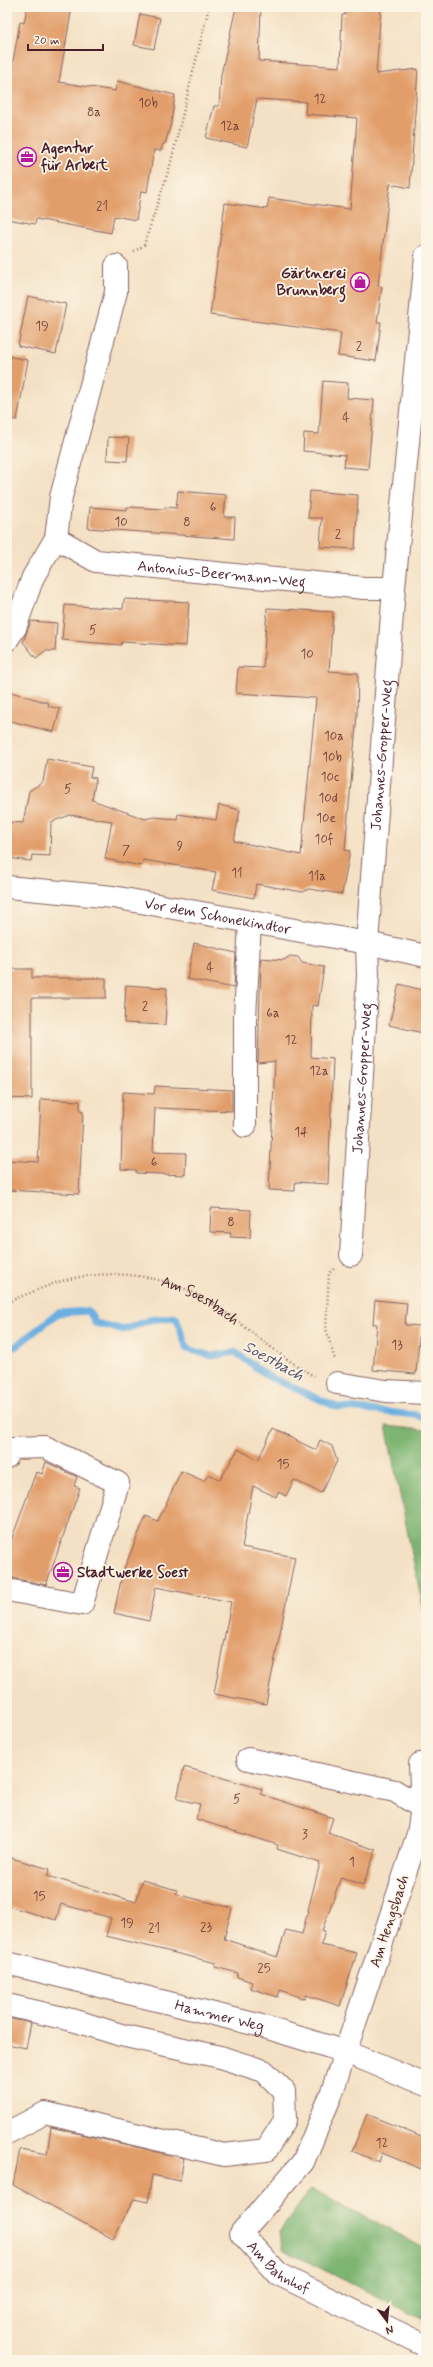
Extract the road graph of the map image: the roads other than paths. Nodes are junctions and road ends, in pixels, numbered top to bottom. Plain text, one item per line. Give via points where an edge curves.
1 (426, 256) edge
2 (116, 266) road end
3 (420, 371) edge
4 (56, 538) junction
5 (394, 588) junction
6 (7, 640) edge
7 (7, 887) edge
8 (250, 922) junction
9 (367, 943) junction
10 (426, 956) edge
11 (245, 1126) dead end
12 (351, 1255) road end
13 (337, 1383) road end
14 (426, 1393) edge
15 (7, 1457) edge
16 (7, 1590) edge
17 (248, 1760) dead end
18 (420, 1764) dead end
19 (422, 1808) junction
20 (7, 1963) edge
21 (7, 2005) edge
22 (346, 2052) junction
23 (426, 2085) edge
24 (7, 2133) edge
25 (426, 2346) edge

1 - 3 street, Johannes-Gropper-Weg
2 - 4 street via 116,292 61,497
3 - 5 street, Johannes-Gropper-Weg
4 - 5 street, Antonius-Beermann-Weg via 96,561 364,588
4 - 6 street via 32,577 15,628
5 - 9 street, Johannes-Gropper-Weg
7 - 8 street, Vor dem Schonekindtor via 112,897
8 - 9 street, Vor dem Schonekindtor
8 - 11 street via 245,1017
9 - 10 street, Vor dem Schonekindtor
9 - 12 street, Johannes-Gropper-Weg via 368,984
13 - 14 street via 386,1391
15 - 16 street via 11,1448 44,1447 118,1483 82,1604
17 - 19 street via 395,1791
18 - 19 street, Am Hengsbach
19 - 22 street, Am Hengsbach via 418,1834
20 - 22 street, Hammer Weg via 258,2026
21 - 24 street via 76,2021 121,2035 220,2057 264,2071 284,2091 285,2120 266,2150 224,2155 45,2113
22 - 23 street, Hammer Weg
22 - 25 street, Am Bahnhof via 303,2162 241,2233 278,2274

